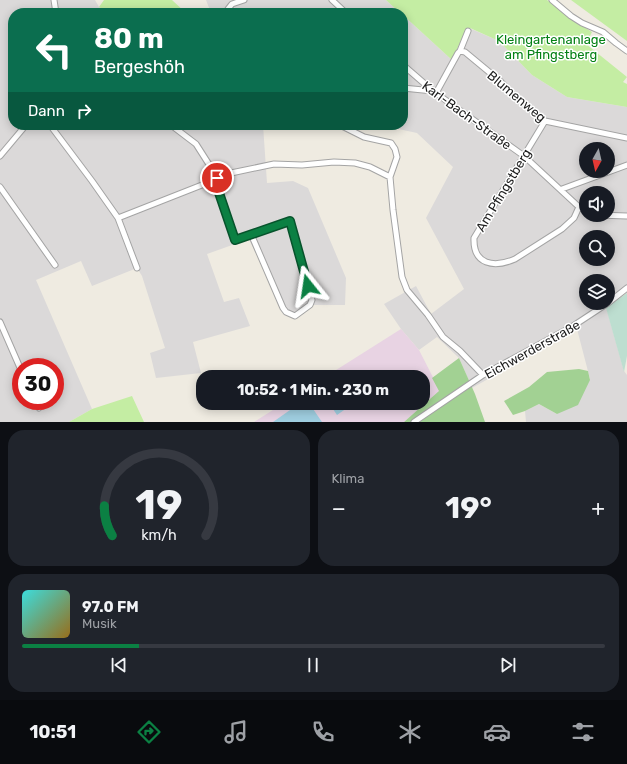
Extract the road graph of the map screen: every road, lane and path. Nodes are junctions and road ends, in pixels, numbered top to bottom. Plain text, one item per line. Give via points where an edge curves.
1 (244, 0) edge
2 (332, 0) edge
3 (552, 0) edge
4 (229, 8) edge
5 (341, 8) edge
6 (468, 31) dead end
7 (460, 51) junction
8 (627, 51) edge
9 (408, 69) edge
10 (408, 89) edge
11 (435, 92) junction
12 (545, 122) junction
13 (22, 130) edge
14 (54, 130) edge
15 (178, 130) edge
16 (350, 130) edge
17 (627, 138) edge
18 (0, 156) edge
19 (524, 156) junction
20 (627, 165) edge
21 (390, 177) junction
22 (217, 178) junction
23 (0, 187) edge
24 (562, 189) junction
25 (579, 205) edge
26 (579, 208) edge
27 (615, 216) edge
28 (627, 216) edge
29 (118, 218) junction
30 (251, 234) junction
31 (55, 265) dead end
32 (137, 268) dead end
33 (627, 288) edge
34 (615, 297) edge
35 (597, 310) edge
36 (0, 322) edge
37 (16, 358) edge
38 (482, 375) junction
39 (414, 422) edge

1 - 4 street via 232,4
2 - 5 street
3 - 8 street via 582,23 603,32
6 - 7 street
7 - 11 street
7 - 12 street, Blumenweg via 465,52 500,81
9 - 11 street, Karl-Bach-Straße
10 - 11 street
11 - 19 street, Karl-Bach-Straße
12 - 17 street, Blumenweg
12 - 19 street, Am Pfingstberg
13 - 18 street
14 - 29 street
15 - 22 street via 196,144
16 - 21 street via 364,137 391,143 397,157
19 - 24 street, Karl-Bach-Straße
19 - 26 street, Am Pfingstberg via 474,238 475,251 480,259 492,264 515,258 562,229 574,218
20 - 24 street
21 - 22 street via 370,167 334,162 274,164
21 - 38 street via 399,262 407,290 443,337
22 - 29 street
22 - 30 street via 216,184 235,240
23 - 31 street
24 - 25 street, Karl-Bach-Straße
27 - 28 street
29 - 32 street
30 - 30 street via 283,308 295,316 310,305 312,300 290,221
33 - 34 street, Eichwerderstraße
35 - 38 street, Eichwerderstraße
36 - 37 street
38 - 39 street, Eichwerderstraße

